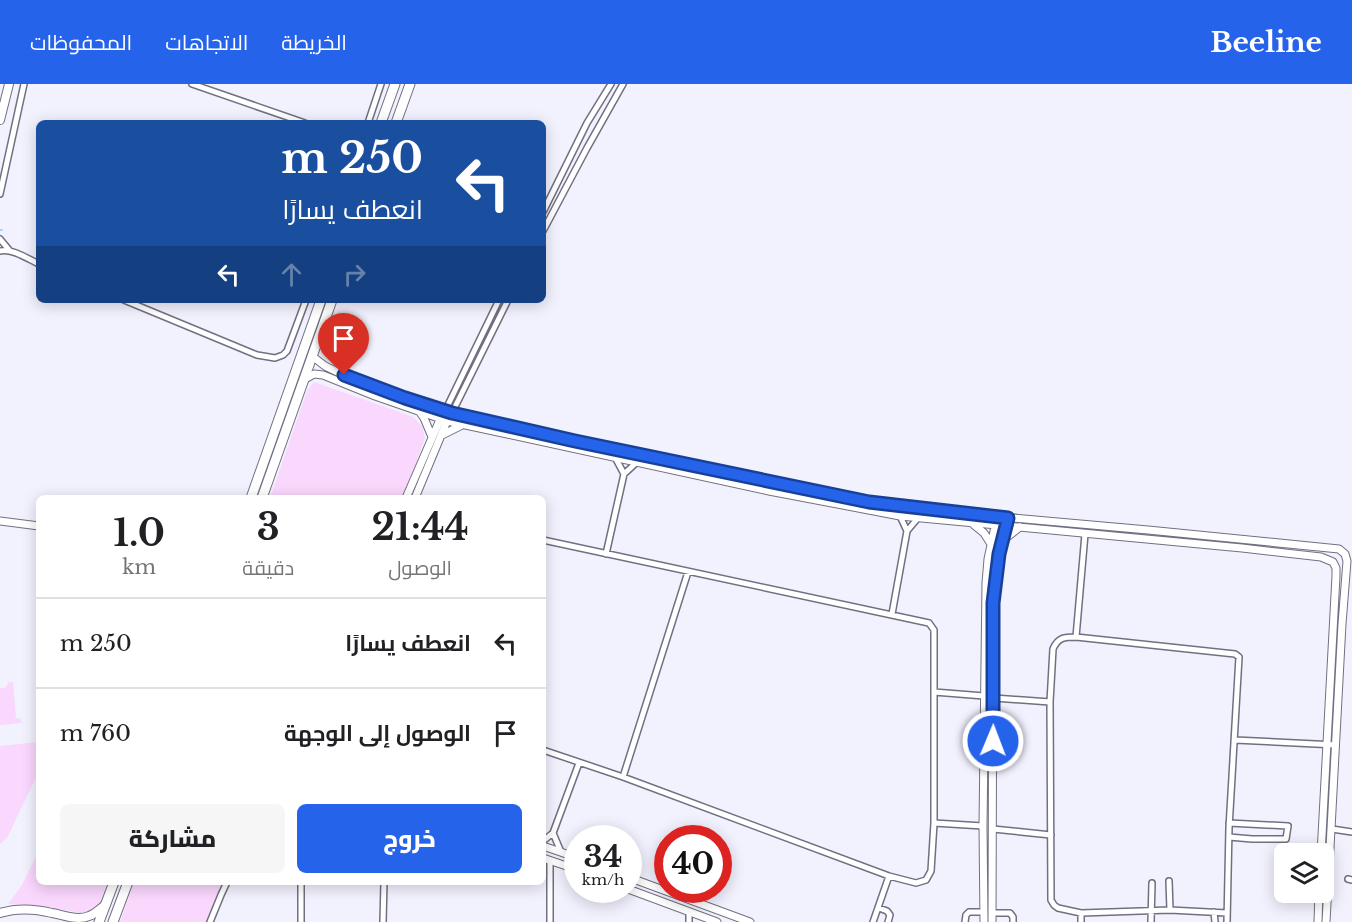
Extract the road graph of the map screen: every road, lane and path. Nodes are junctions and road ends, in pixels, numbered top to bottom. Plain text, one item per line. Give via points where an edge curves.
1 (9, 84) edge
2 (24, 84) edge
3 (192, 84) edge
4 (381, 84) edge
5 (395, 84) edge
6 (410, 84) edge
7 (611, 84) edge
8 (623, 84) edge
9 (3, 107) junction
10 (18, 111) junction
11 (0, 120) edge
12 (296, 120) edge
13 (369, 120) edge
14 (382, 120) edge
15 (397, 120) edge
16 (0, 194) edge
17 (546, 206) edge
18 (546, 225) edge
19 (0, 239) edge
20 (0, 251) edge
21 (10, 252) junction
22 (36, 263) edge
23 (131, 303) edge
24 (305, 303) edge
25 (320, 303) edge
26 (331, 303) edge
27 (498, 303) edge
28 (506, 303) edge
29 (312, 356) junction
30 (305, 379) junction
31 (288, 409) junction
32 (419, 411) junction
33 (448, 412) junction
34 (444, 420) junction
35 (462, 425) junction
36 (442, 435) junction
37 (432, 437) junction
38 (616, 459) junction
39 (636, 463) junction
40 (624, 474) junction
41 (252, 495) edge
42 (263, 495) edge
43 (407, 495) edge
44 (416, 495) edge
45 (900, 516) junction
46 (996, 517) junction
47 (918, 519) junction
48 (0, 521) edge
49 (1007, 522) junction
50 (971, 523) junction
51 (36, 526) edge
52 (995, 526) junction
53 (1020, 527) junction
54 (907, 531) junction
55 (1085, 534) junction
56 (546, 541) edge
57 (1002, 541) junction
58 (991, 544) junction
59 (606, 554) junction
60 (1347, 555) edge
61 (1334, 562) junction
62 (688, 572) junction
63 (892, 614) junction
64 (1076, 638) junction
65 (934, 692) junction
66 (984, 696) junction
67 (994, 698) junction
68 (1050, 702) junction
69 (1235, 740) junction
70 (1327, 745) junction
71 (1336, 745) junction
72 (546, 751) edge
73 (579, 763) junction
74 (623, 777) junction
75 (934, 823) junction
76 (1229, 823) junction
77 (983, 826) junction
78 (993, 828) junction
79 (1332, 829) junction
80 (1352, 832) edge
81 (553, 834) junction
82 (1051, 834) junction
83 (1229, 837) junction
84 (546, 839) edge
85 (1322, 843) edge
86 (546, 847) edge
87 (561, 852) junction
88 (564, 853) edge
89 (547, 860) edge
90 (564, 865) edge
91 (890, 876) junction
92 (1169, 881) dead end
93 (642, 882) edge
94 (1152, 883) dead end
95 (113, 885) edge
96 (127, 885) edge
97 (226, 885) edge
98 (301, 885) edge
99 (384, 885) edge
100 (642, 894) edge
101 (1319, 903) edge
102 (105, 905) junction
103 (879, 908) junction
104 (1170, 910) junction
105 (1152, 911) junction
106 (689, 912) junction
107 (984, 912) junction
108 (1214, 912) junction
109 (0, 913) edge
110 (993, 913) junction
111 (1081, 913) junction
112 (1227, 913) junction
113 (99, 922) edge
114 (113, 922) edge
115 (210, 922) edge
116 (301, 922) edge
117 (383, 922) edge
118 (550, 922) edge
119 (689, 922) edge
120 (717, 922) edge
121 (750, 922) edge
122 (873, 922) edge
123 (888, 922) edge
124 (965, 922) edge
125 (984, 922) edge
126 (992, 922) edge
127 (1013, 922) edge
128 (1081, 922) edge
129 (1151, 922) edge
130 (1215, 922) edge
131 (1227, 922) edge
132 (1318, 922) edge
133 (1326, 922) edge

1 - 9 main road
2 - 10 street
3 - 12 street
4 - 13 street
5 - 14 highway
6 - 15 highway
7 - 17 street
8 - 18 street
9 - 10 street
9 - 11 main road
10 - 16 street
19 - 21 street
20 - 21 street
21 - 22 street
23 - 24 street via 242,349 275,358 287,351
25 - 31 highway
26 - 29 highway
27 - 33 street
28 - 33 street
29 - 30 highway
29 - 33 street via 344,375
30 - 31 highway
30 - 32 street via 323,375
31 - 41 highway
31 - 42 highway
32 - 34 street
32 - 37 street
33 - 34 street
33 - 46 street via 869,502
34 - 35 street
34 - 36 street
34 - 37 street
35 - 36 street
35 - 38 street
36 - 44 street
37 - 43 street
38 - 39 street
38 - 40 street
39 - 40 street
39 - 45 street
40 - 59 street
45 - 47 street
45 - 54 street
46 - 49 street
46 - 52 street
47 - 50 street
47 - 54 street
48 - 51 street
49 - 52 street
49 - 53 street
49 - 57 street
49 - 60 street via 1339,549
50 - 52 street
50 - 58 street
52 - 58 street
53 - 55 street
53 - 57 street
54 - 63 street
55 - 61 street via 1242,548
55 - 64 street
56 - 59 street
57 - 67 street via 993,603
58 - 66 street via 986,584
59 - 62 street
60 - 61 street
60 - 71 street
61 - 70 street
62 - 63 street
62 - 74 street
63 - 65 street via 926,621 932,626
64 - 68 street via 1065,637 1055,643
64 - 69 street via 1237,655
65 - 66 street
65 - 75 street
66 - 77 street
67 - 68 street
67 - 78 street
68 - 82 street
69 - 70 street
69 - 76 street
70 - 71 street
70 - 85 street
71 - 79 street
72 - 73 street
73 - 74 street
73 - 81 street
74 - 91 street
75 - 77 street
75 - 91 street via 931,871 926,880 916,884
76 - 83 street
76 - 83 street via 1288,826 1286,839
77 - 107 street
78 - 82 street
78 - 110 street
79 - 80 street
79 - 133 street
81 - 84 street
81 - 87 street
82 - 111 street via 1051,900 1058,908
83 - 112 street
86 - 87 street
87 - 88 street
89 - 90 street
89 - 118 street
91 - 103 street
92 - 104 street
93 - 121 street
94 - 105 street
95 - 102 highway
96 - 114 highway
97 - 115 street
98 - 116 street
99 - 117 street
100 - 106 street
101 - 132 street
102 - 109 main road via 83,918 29,910
102 - 113 highway
103 - 122 street
103 - 123 street via 890,915
104 - 105 street
104 - 108 street
105 - 111 street
105 - 129 street
106 - 119 street
106 - 120 street
107 - 124 street via 967,913
107 - 125 street
108 - 112 street
108 - 130 street
110 - 126 street
110 - 127 street via 1010,913
111 - 128 street
112 - 131 street

